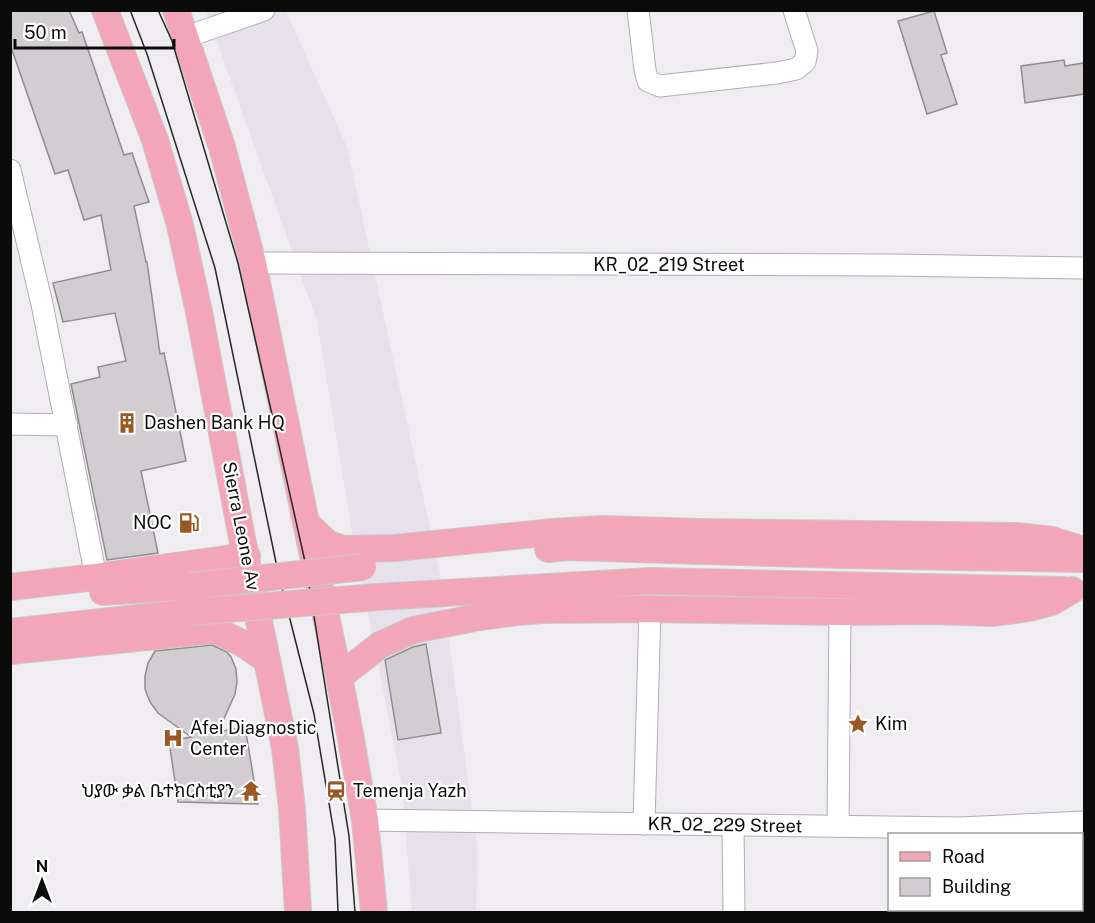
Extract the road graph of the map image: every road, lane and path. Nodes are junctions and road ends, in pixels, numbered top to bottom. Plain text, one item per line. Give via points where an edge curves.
1 (105, 10) edge
2 (176, 10) edge
3 (264, 10) edge
4 (638, 10) edge
5 (794, 10) edge
6 (186, 37) junction
7 (10, 170) edge
8 (253, 263) junction
9 (1084, 268) edge
10 (10, 424) edge
11 (67, 425) junction
12 (306, 524) junction
13 (1084, 550) edge
14 (247, 556) junction
15 (1084, 559) edge
16 (96, 578) junction
17 (10, 587) edge
18 (1078, 590) edge
19 (10, 600) edge
20 (650, 609) junction
21 (840, 612) junction
22 (10, 632) edge
23 (10, 651) edge
24 (267, 660) junction
25 (339, 677) junction
26 (365, 820) junction
27 (1084, 822) edge
28 (644, 824) junction
29 (733, 825) junction
30 (838, 826) junction
31 (298, 912) edge
32 (374, 912) edge
33 (734, 912) edge

1 - 14 main road, Sierra Leone Av via 156,140 180,225
2 - 6 main road
3 - 6 street
4 - 5 street via 648,81 660,86 796,69 806,62 807,51
6 - 8 main road via 222,147
7 - 11 street
8 - 9 street, KR_02_219 Street
8 - 12 main road
10 - 11 street
11 - 16 street
12 - 13 main road via 327,543 343,549 603,529 1017,536 1052,540
12 - 25 main road
14 - 16 main road
14 - 24 main road, Sierra Leone Av
15 - 19 main road, bridge via 566,547
16 - 17 main road
18 - 21 main road via 1052,602 993,613
18 - 22 main road, bridge via 650,581 377,597
20 - 21 main road
20 - 25 main road via 542,610 413,630 380,645
20 - 28 street
21 - 30 street
23 - 24 main road via 215,630
24 - 31 main road, Sierra Leone Av via 285,748
25 - 26 main road
26 - 28 street, KR_02_229 Street
26 - 32 main road
27 - 30 street, KR_02_229 Street via 960,828
28 - 29 street, KR_02_229 Street
29 - 30 street, KR_02_229 Street
29 - 33 street

